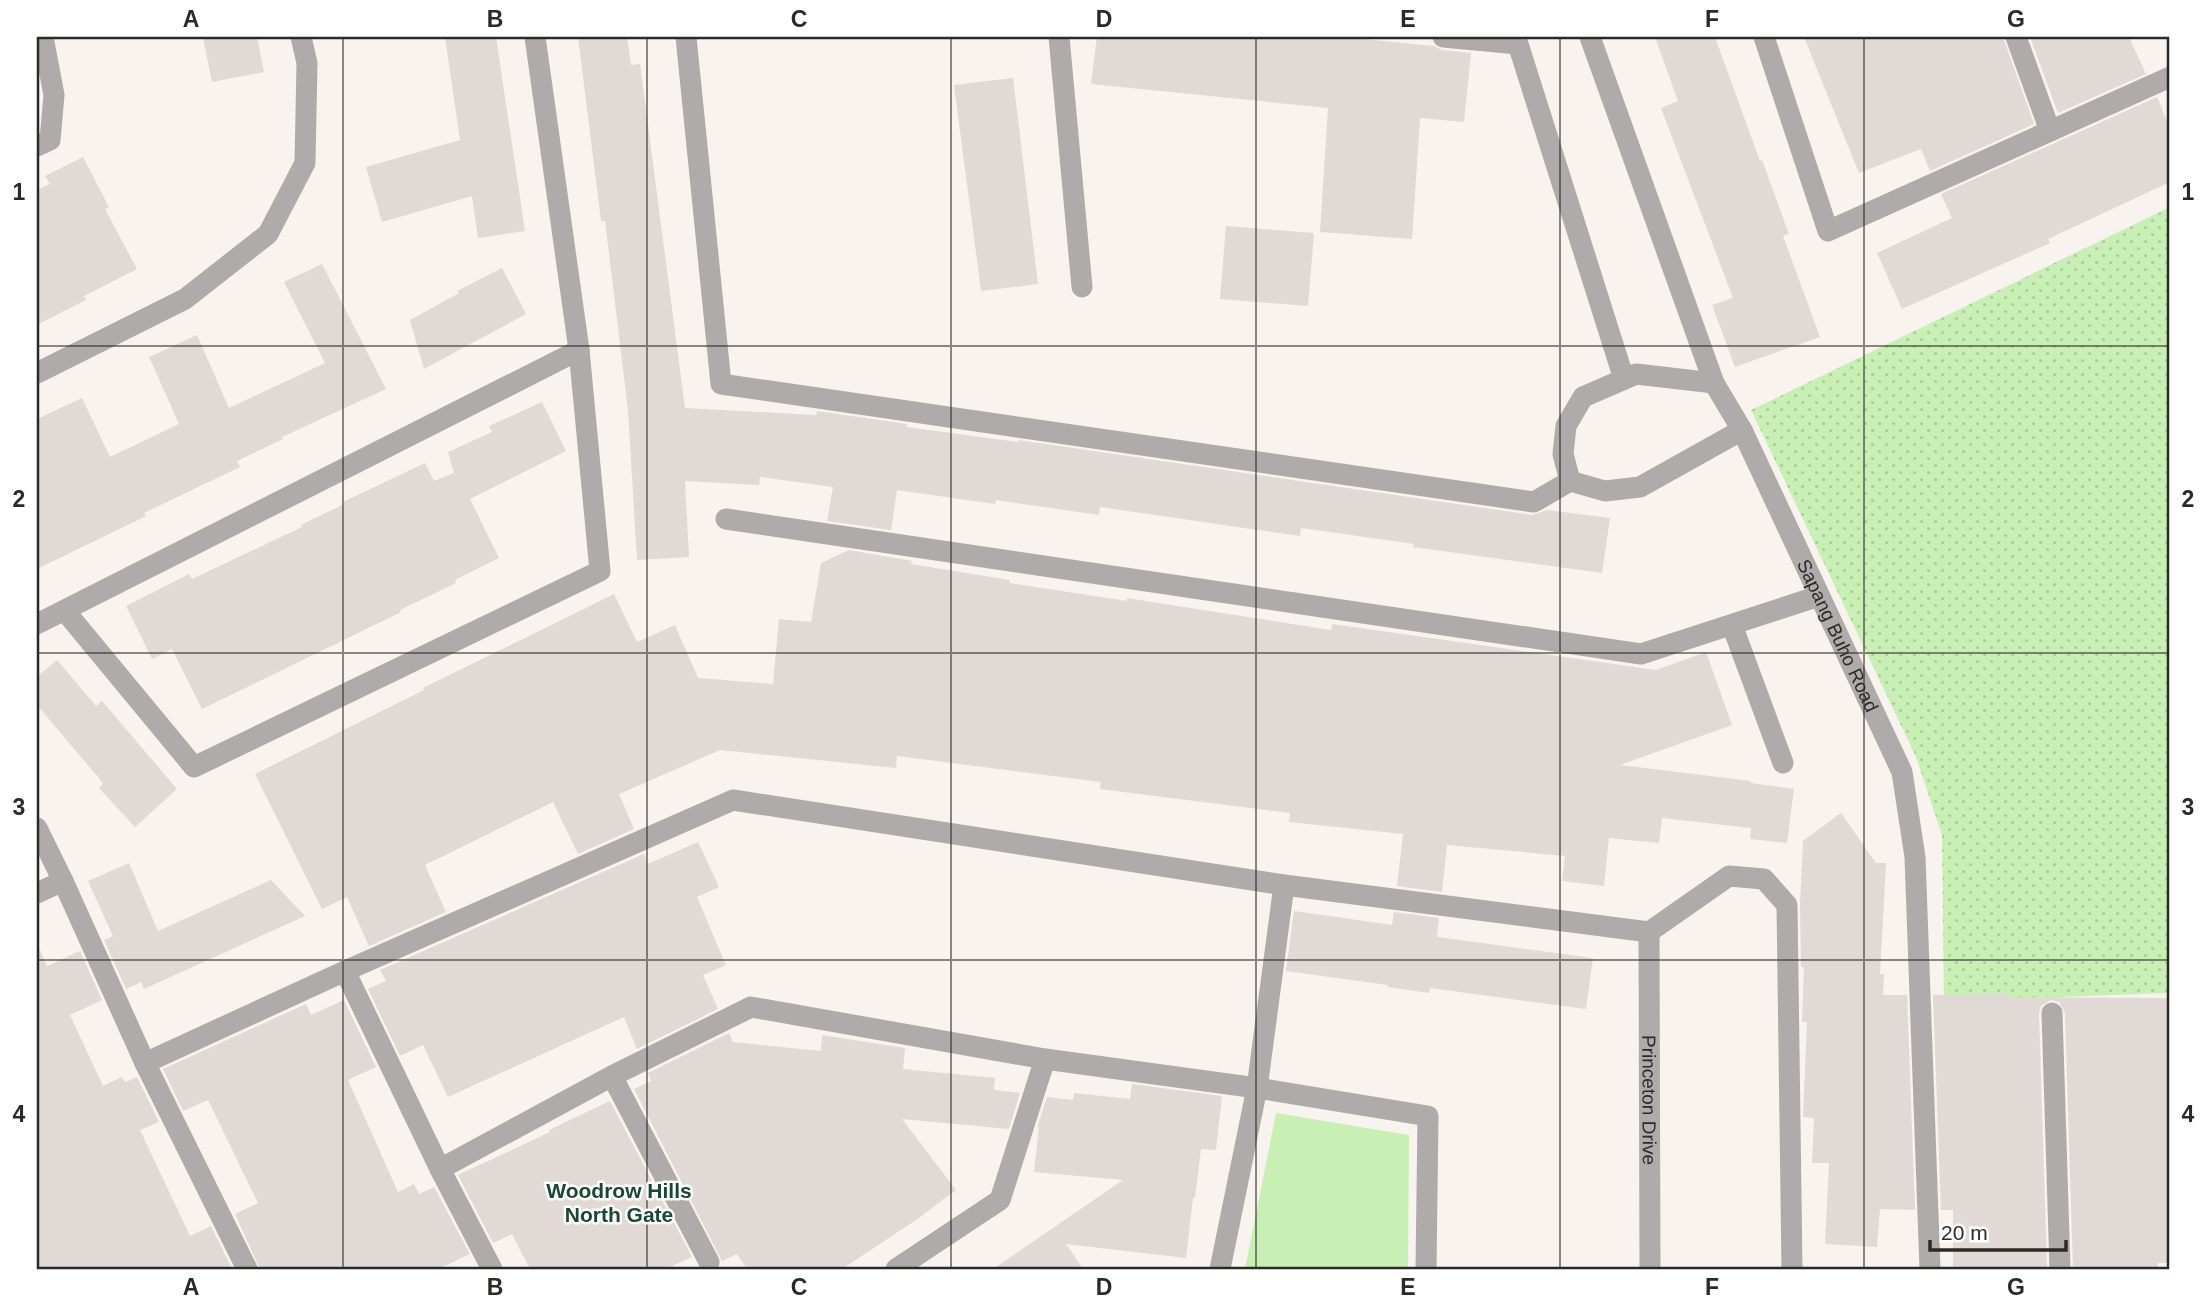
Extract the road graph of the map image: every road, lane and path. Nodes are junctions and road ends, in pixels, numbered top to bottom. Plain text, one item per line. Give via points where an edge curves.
1 (43, 37) edge
2 (301, 37) edge
3 (535, 37) edge
4 (686, 37) edge
5 (1059, 37) edge
6 (1443, 37) edge
7 (1590, 37) edge
8 (1763, 37) edge
9 (2016, 37) edge
10 (2170, 77) edge
11 (2050, 131) junction
12 (37, 146) edge
13 (1082, 287) dead end
14 (579, 351) junction
15 (37, 373) edge
16 (1624, 379) junction
17 (1714, 383) junction
18 (1742, 430) junction
19 (1570, 481) junction
20 (726, 519) dead end
21 (1819, 596) junction
22 (65, 611) junction
23 (37, 624) edge
24 (1732, 625) junction
25 (1783, 763) dead end
26 (37, 828) edge
27 (63, 881) junction
28 (1284, 886) junction
29 (37, 893) edge
30 (1649, 932) junction
31 (345, 971) junction
32 (2052, 1013) dead end
33 (1045, 1059) junction
34 (145, 1063) junction
35 (612, 1076) junction
36 (1257, 1088) junction
37 (440, 1169) junction
38 (709, 1262) dead end
39 (247, 1269) edge
40 (492, 1269) edge
41 (896, 1269) edge
42 (1220, 1269) edge
43 (1426, 1269) edge
44 (1650, 1269) edge
45 (1792, 1269) edge
46 (1930, 1269) edge
47 (2060, 1269) edge

1 - 12 street via 54,95 50,140
2 - 15 street via 307,63 305,163 268,234 185,299
3 - 14 street
4 - 19 street via 721,384 1534,502
5 - 13 street
6 - 16 street via 1518,44
7 - 17 street, Sapang Buho Road
8 - 11 street via 1828,231
9 - 11 street
10 - 11 street
14 - 22 street
14 - 22 street via 600,571 194,767
16 - 17 street via 1636,374
16 - 19 street via 1583,397 1566,426 1563,454
17 - 18 street, Sapang Buho Road
18 - 19 street via 1640,487 1605,491
18 - 21 street, Sapang Buho Road
20 - 24 street via 1641,654
21 - 24 street
21 - 46 street, Sapang Buho Road via 1902,772 1915,857
22 - 23 street
24 - 25 street
26 - 27 street
27 - 29 street
27 - 34 street
28 - 30 street
28 - 31 street via 733,800
28 - 36 street
30 - 44 street, Princeton Drive
30 - 45 street via 1729,876 1764,879 1787,905
31 - 34 street
31 - 37 street
32 - 47 street
33 - 35 street via 751,1007
33 - 36 street
33 - 41 street via 1000,1199
34 - 39 street
35 - 37 street
35 - 38 street
36 - 42 street
36 - 43 street via 1427,1116
37 - 40 street

